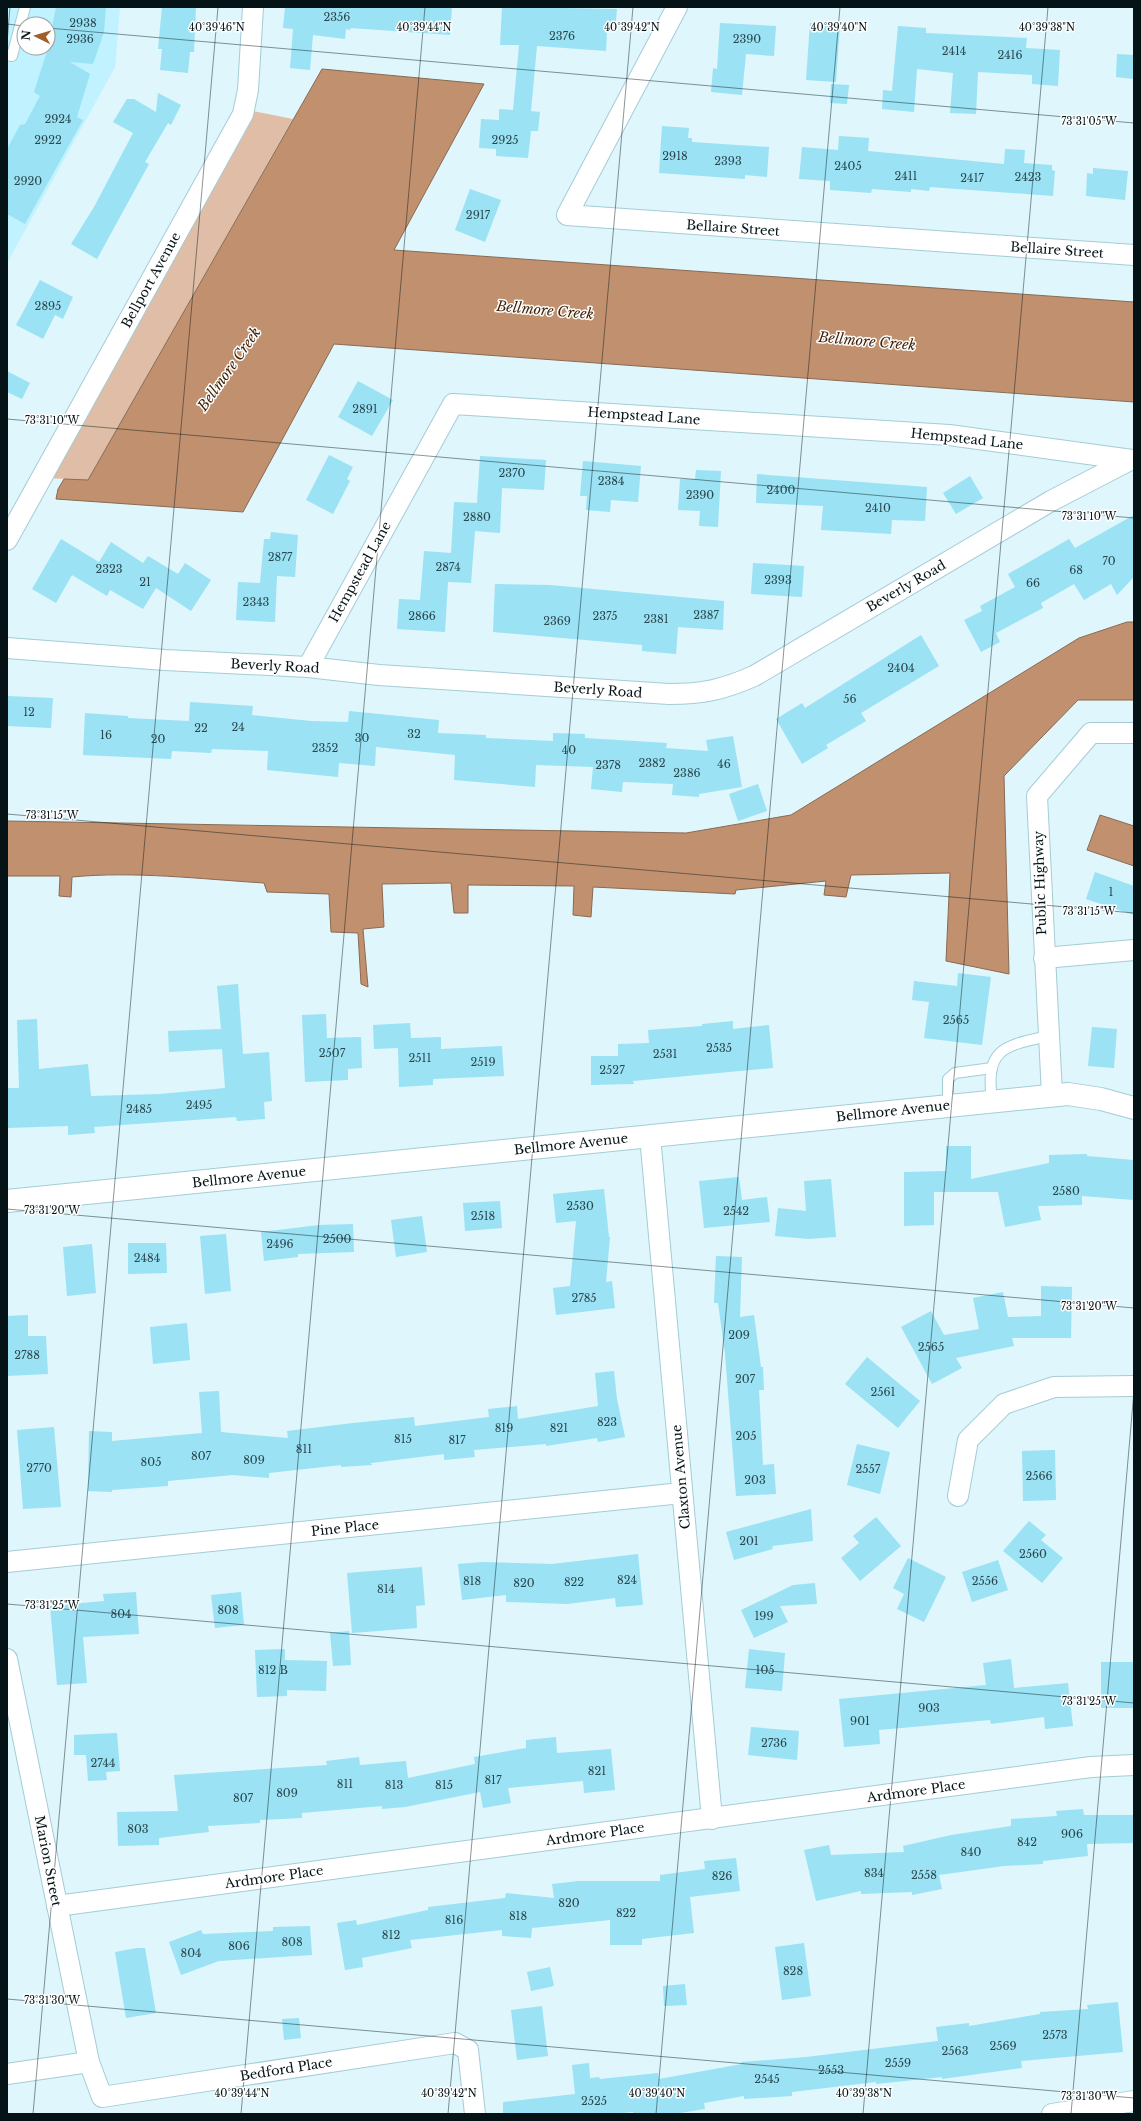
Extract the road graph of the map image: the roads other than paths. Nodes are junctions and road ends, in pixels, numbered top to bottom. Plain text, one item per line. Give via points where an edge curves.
1 (25, 7) edge
2 (253, 7) edge
3 (676, 7) edge
4 (7, 54) edge
5 (1134, 255) edge
6 (1132, 460) edge
7 (7, 540) edge
8 (7, 648) edge
9 (308, 667) junction
10 (1134, 733) edge
11 (1134, 950) edge
12 (1044, 958) junction
13 (1048, 1036) junction
14 (992, 1068) junction
15 (1052, 1095) junction
16 (992, 1102) junction
17 (948, 1106) junction
18 (1134, 1108) edge
19 (650, 1136) junction
20 (7, 1201) edge
21 (1134, 1386) edge
22 (682, 1493) junction
23 (958, 1496) dead end
24 (7, 1562) edge
25 (7, 1659) edge
26 (1134, 1766) edge
27 (712, 1819) junction
28 (57, 1906) junction
29 (89, 2062) junction
30 (7, 2074) edge
31 (1134, 2101) edge
32 (475, 2114) edge
33 (1052, 2114) edge

1 - 4 lane via 12,56
2 - 7 street, Bellport Avenue via 248,90 243,114
3 - 5 street, Bellaire Street via 567,214
6 - 9 street, Beverly Road via 1051,501 754,676 727,688 698,694 669,694 380,675
6 - 9 street, Hempstead Lane via 949,435 452,404
8 - 9 street, Beverly Road via 165,660
10 - 12 street, Public Highway via 1091,733 1037,796
11 - 12 street
12 - 13 street, Public Highway
13 - 14 lane via 1011,1045 997,1056
13 - 15 street, Public Highway
14 - 16 lane
14 - 17 lane via 955,1073 948,1079
15 - 16 street, Bellmore Avenue
15 - 18 street, Bellmore Avenue via 1068,1094 1101,1099
16 - 17 street, Bellmore Avenue
17 - 19 street, Bellmore Avenue
19 - 20 street, Bellmore Avenue
19 - 22 street, Claxton Avenue
21 - 23 street via 1054,1387 1004,1404 968,1440
22 - 24 street, Pine Place
22 - 27 street, Claxton Avenue
25 - 28 street, Marion Street
26 - 27 street, Ardmore Place via 1091,1767
27 - 28 street, Ardmore Place
28 - 29 street, Marion Street
29 - 30 street
29 - 32 street, Bedford Place via 102,2097 455,2043 468,2050
31 - 33 street

